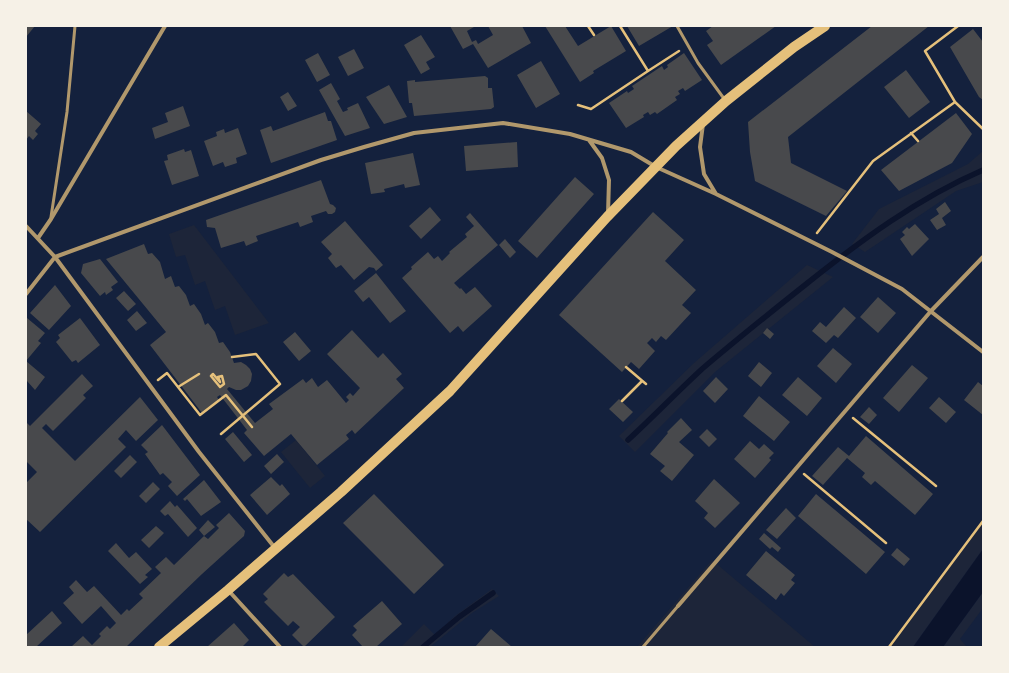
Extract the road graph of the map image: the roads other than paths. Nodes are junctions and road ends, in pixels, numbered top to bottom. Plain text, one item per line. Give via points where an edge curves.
1 (75, 26) edge
2 (165, 26) edge
3 (677, 26) edge
4 (825, 26) edge
5 (726, 101) junction
6 (703, 122) junction
7 (589, 140) junction
8 (656, 167) junction
9 (716, 194) junction
10 (608, 217) junction
11 (51, 219) junction
12 (26, 226) edge
13 (38, 238) junction
14 (55, 257) junction
15 (983, 257) edge
16 (26, 294) edge
17 (932, 311) junction
18 (983, 352) edge
19 (276, 548) junction
20 (228, 590) junction
21 (678, 606) joint
22 (159, 647) edge
23 (280, 647) edge
24 (643, 647) edge

1 - 11 lane via 67,112
2 - 11 street
3 - 5 lane via 698,63
4 - 5 main road
5 - 6 main road
6 - 8 main road
6 - 9 street via 700,147 704,174
7 - 8 street via 631,152
7 - 10 street via 602,158 609,180
7 - 14 street via 549,130 503,123 414,133 321,160
8 - 9 street
8 - 10 main road
9 - 17 street via 856,264 902,289
10 - 19 main road via 450,391
11 - 13 street
12 - 13 street
13 - 14 street
14 - 16 street
14 - 19 street via 199,452
15 - 17 street
17 - 18 street
17 - 21 street
19 - 20 main road
20 - 22 main road
20 - 23 street
21 - 24 lane

